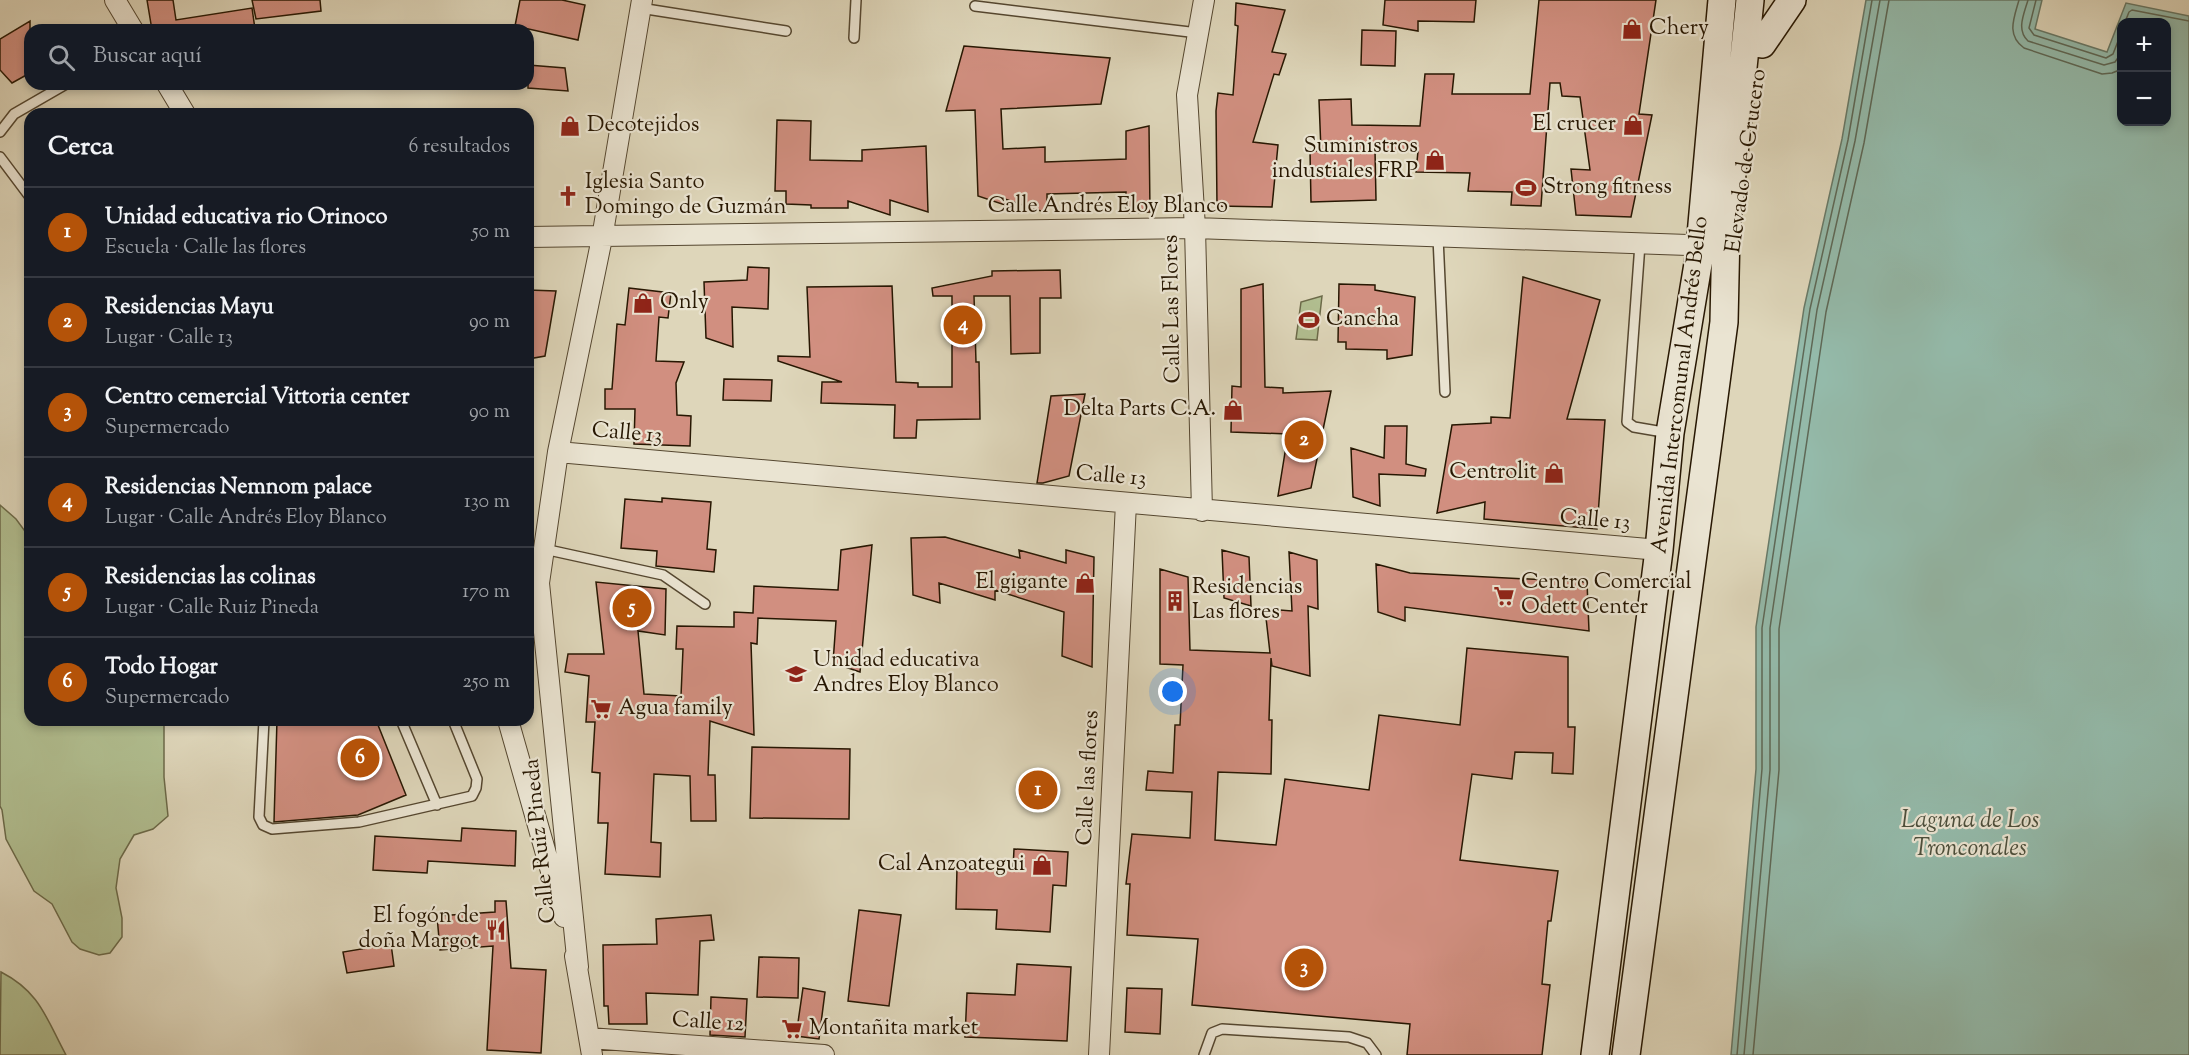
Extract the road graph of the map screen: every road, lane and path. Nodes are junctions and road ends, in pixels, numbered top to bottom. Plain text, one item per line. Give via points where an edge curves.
1 (115, 0) edge
2 (856, 0) edge
3 (1204, 0) edge
4 (1708, 0) edge
5 (1722, 0) edge
6 (1750, 0) edge
7 (1767, 0) edge
8 (1792, 0) edge
9 (641, 4) edge
10 (975, 6) dead end
11 (130, 24) edge
12 (786, 31) dead end
13 (1198, 33) junction
14 (854, 38) dead end
15 (1762, 44) junction
16 (56, 90) edge
17 (171, 90) edge
18 (24, 108) edge
19 (24, 108) edge
20 (181, 108) edge
21 (0, 132) edge
22 (0, 157) edge
23 (24, 189) edge
24 (1195, 228) junction
25 (1705, 235) junction
26 (534, 237) edge
27 (1437, 237) junction
28 (602, 238) junction
29 (1641, 244) junction
30 (1724, 322) junction
31 (1445, 392) dead end
32 (1670, 433) junction
33 (558, 452) junction
34 (1126, 503) junction
35 (1202, 511) junction
36 (544, 549) junction
37 (1659, 550) junction
38 (705, 604) dead end
39 (264, 726) edge
40 (404, 726) edge
41 (455, 726) edge
42 (510, 726) edge
43 (437, 805) junction
44 (578, 967) junction
45 (590, 1047) edge
46 (824, 1055) edge
47 (1099, 1055) edge
48 (1204, 1055) edge
49 (1376, 1055) edge
50 (1595, 1055) edge
51 (1626, 1055) edge

1 - 11 street
2 - 14 lane
3 - 13 street, Calle Las Flores
4 - 25 main road, Elevado de Crucero via 1696,103
5 - 25 main road, Avenida Intercomunal Andrés Bello
6 - 25 main road, Avenida Intercomunal Andrés Bello
7 - 15 main road, Elevado de Crucero
8 - 15 main road
9 - 12 lane
9 - 28 street, Calle Ruiz Pineda
10 - 13 lane
13 - 24 street, Calle Las Flores via 1187,95
15 - 30 main road, Elevado de Crucero via 1750,156
16 - 18 lane
17 - 20 street
19 - 21 lane
22 - 23 lane
24 - 27 street, Calle Andrés Eloy Blanco
24 - 28 street, Calle Andrés Eloy Blanco
24 - 35 street, Calle Las Flores
25 - 29 street, Calle Andrés Eloy Blanco
25 - 30 main road, Avenida Intercomunal Andrés Bello
25 - 32 main road, Avenida Intercomunal Andrés Bello
26 - 28 street, Calle Andrés Eloy Blanco
27 - 29 street, Calle Andrés Eloy Blanco
27 - 31 lane
28 - 33 street, Calle Ruiz Pineda
29 - 32 lane via 1627,422 1634,428
30 - 51 main road, Avenida Intercomunal Andrés Bello
32 - 37 main road, Avenida Intercomunal Andrés Bello
33 - 34 street, Calle 13
33 - 36 street, Calle Ruiz Pineda
34 - 35 street, Calle 13
34 - 47 street, Calle las flores
35 - 37 street, Calle 13
36 - 38 lane via 663,574
36 - 44 street, Calle Ruiz Pineda via 539,583
37 - 50 main road, Avenida Intercomunal Andrés Bello
39 - 43 lane via 259,817 262,825 272,829 359,822
40 - 43 lane
41 - 43 lane via 477,779 476,788 472,796
42 - 44 street
44 - 45 street
45 - 46 street, Calle 12
48 - 49 lane via 1212,1034 1222,1029 1349,1037 1367,1042

